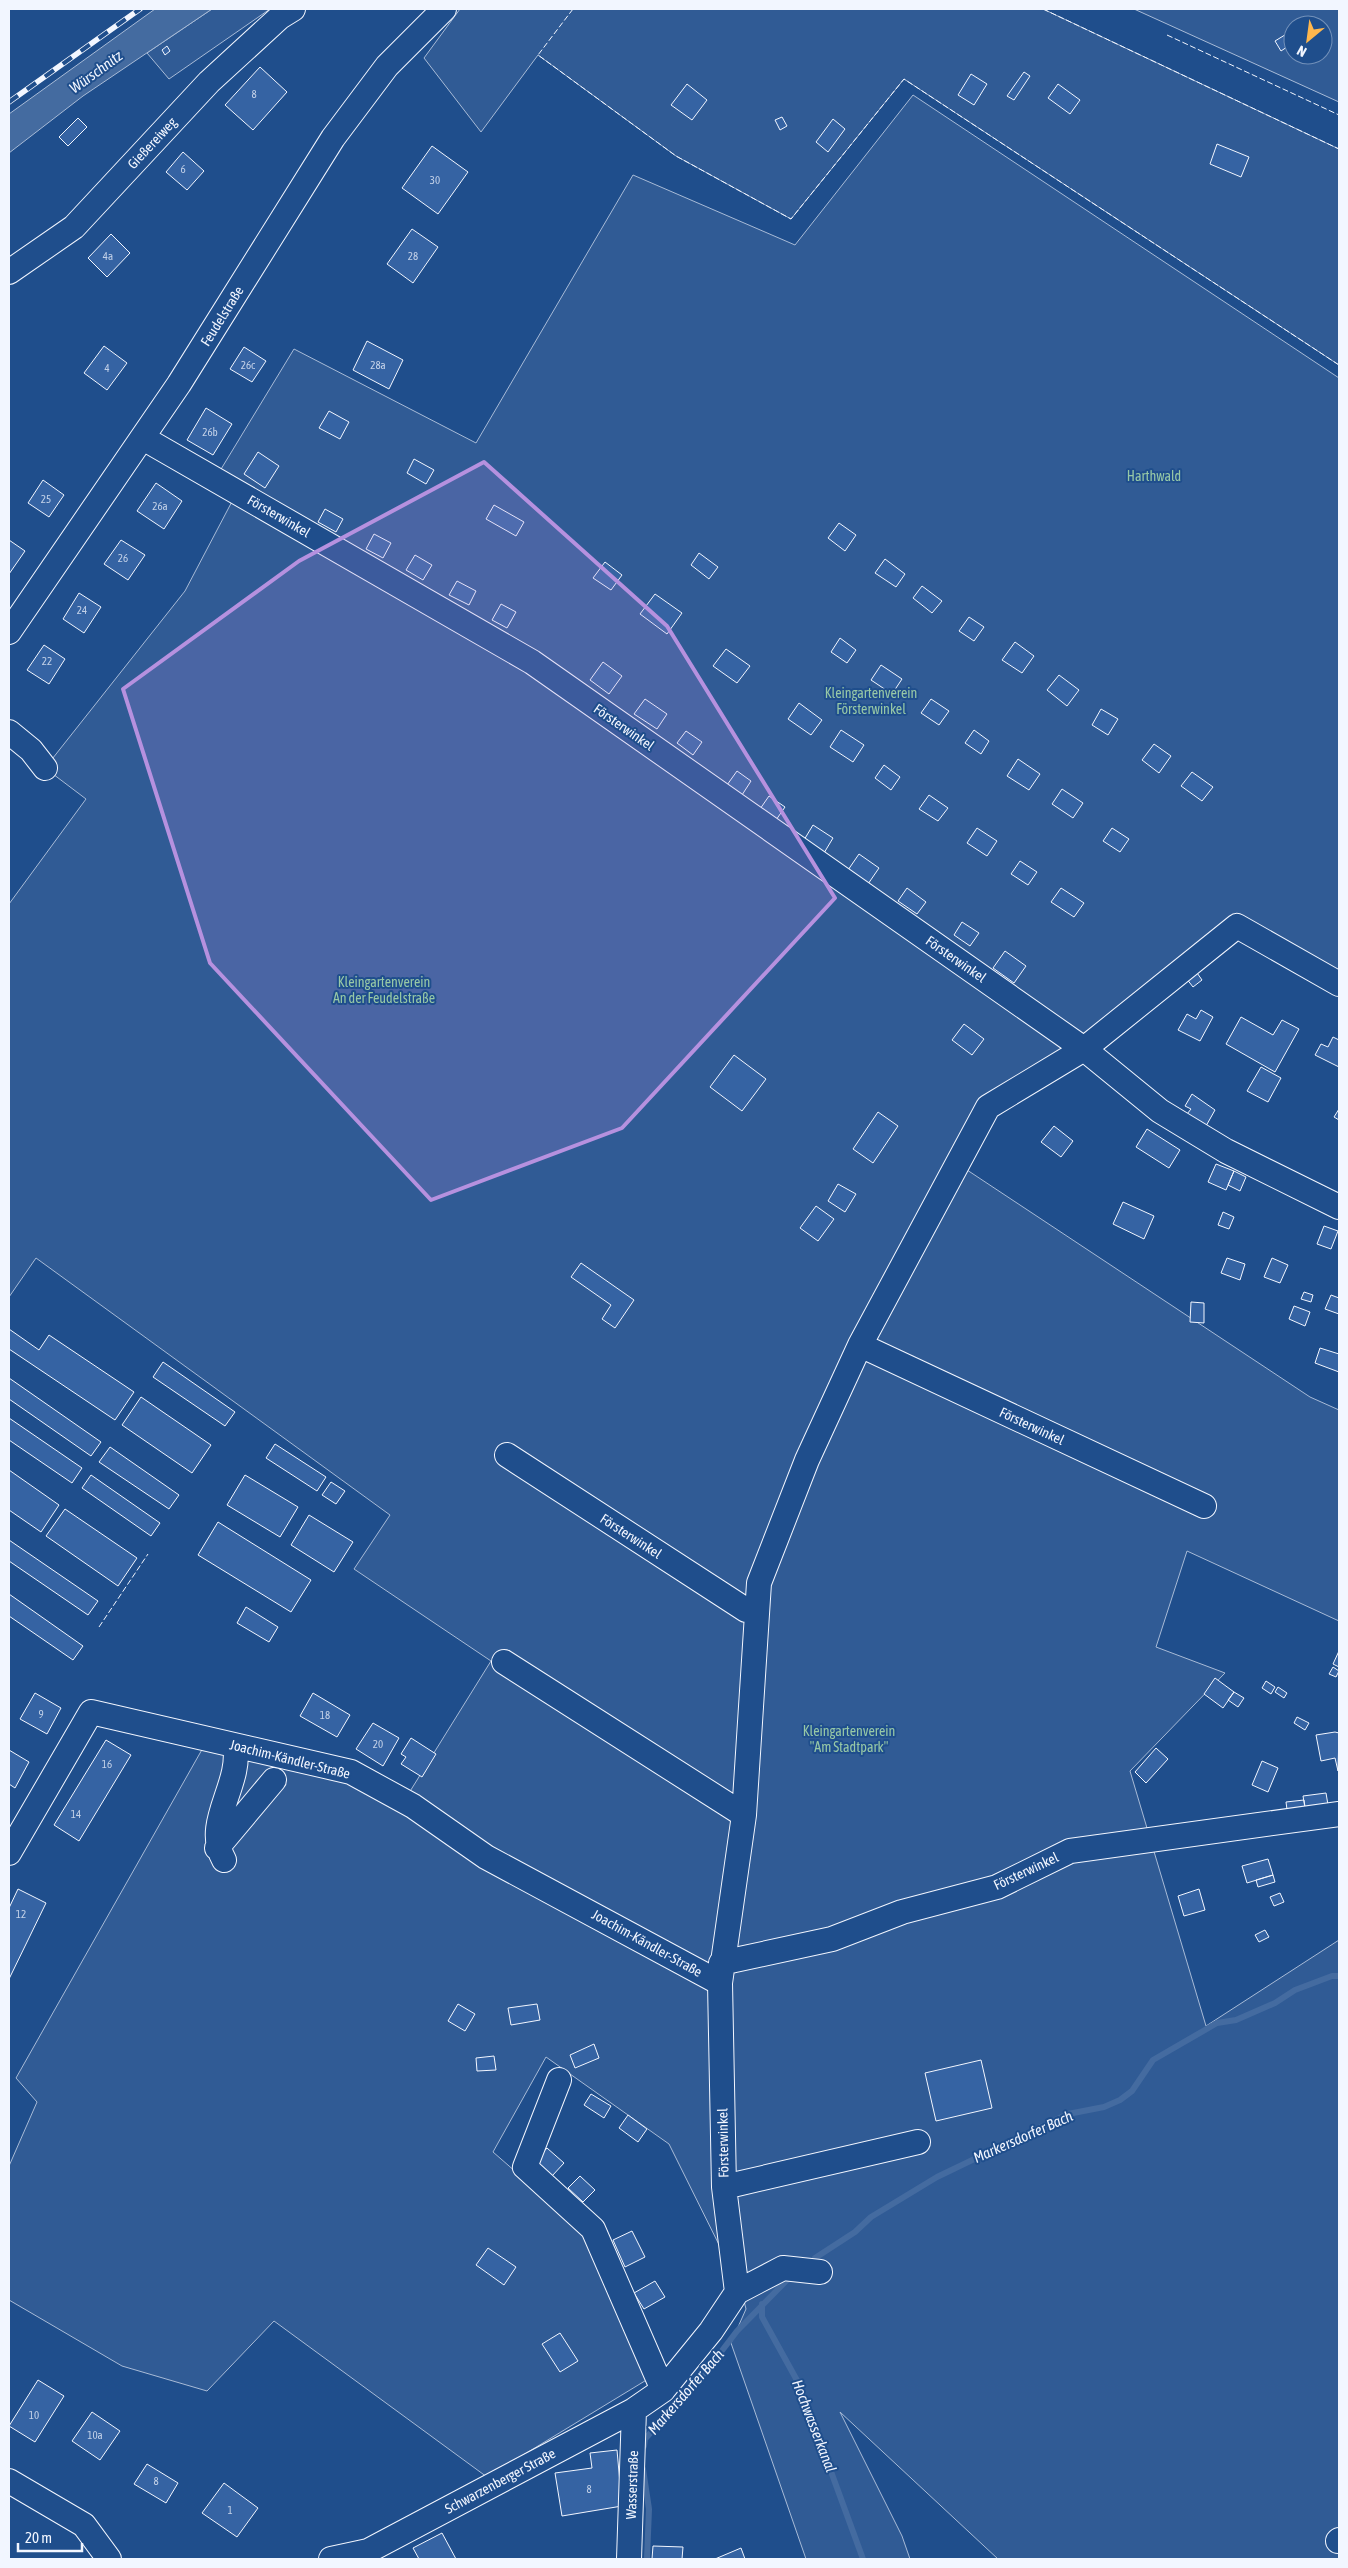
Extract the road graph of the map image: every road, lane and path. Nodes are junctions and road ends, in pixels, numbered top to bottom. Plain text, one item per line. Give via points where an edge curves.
1 (293, 9) edge
2 (444, 9) edge
3 (9, 272) edge
4 (143, 438) junction
5 (9, 632) edge
6 (9, 732) edge
7 (45, 768) dead end
8 (1339, 984) edge
9 (1084, 1049) junction
10 (1339, 1207) edge
11 (860, 1344) junction
12 (506, 1455) dead end
13 (1204, 1506) dead end
14 (757, 1612) junction
15 (504, 1662) dead end
16 (236, 1746) junction
17 (274, 1780) dead end
18 (1339, 1814) edge
19 (744, 1815) junction
20 (10, 1847) edge
21 (720, 1973) junction
22 (559, 2080) dead end
23 (918, 2142) dead end
24 (724, 2187) junction
25 (820, 2272) dead end
26 (737, 2292) junction
27 (663, 2390) junction
28 (634, 2410) junction
29 (9, 2481) edge
30 (109, 2559) edge
31 (331, 2559) edge
32 (630, 2559) edge

1 - 3 street, Gießereiweg via 209,82 74,227
2 - 4 street, Feudelstraße via 388,66 333,138
4 - 5 street, Feudelstraße
4 - 9 street, Försterwinkel via 532,662
6 - 7 street via 31,750
8 - 9 street, Försterwinkel via 1237,926
9 - 10 street, Försterwinkel via 1160,1111 1226,1151
9 - 11 street, Försterwinkel via 988,1107
11 - 13 street, Försterwinkel
11 - 14 street, Försterwinkel via 807,1460 760,1583
12 - 14 street, Försterwinkel via 746,1610
14 - 19 street, Försterwinkel
15 - 19 street
16 - 17 street via 236,1769 216,1833 220,1854
16 - 20 street, Joachim-Kändler-Straße via 91,1712
16 - 21 street, Joachim-Kändler-Straße via 351,1772 413,1806 486,1857
18 - 21 street, Försterwinkel via 1070,1851 997,1887 902,1912 832,1939
19 - 21 street, Försterwinkel
21 - 24 street, Försterwinkel
22 - 27 street via 525,2167 593,2229
23 - 24 street
24 - 26 street, Försterwinkel
25 - 26 street, Schwarzenberger Straße via 783,2268
26 - 27 street, Schwarzenberger Straße via 711,2331
27 - 28 street, Schwarzenberger Straße
28 - 31 street, Schwarzenberger Straße via 368,2551
28 - 32 street, Wasserstraße
29 - 30 street via 84,2525

